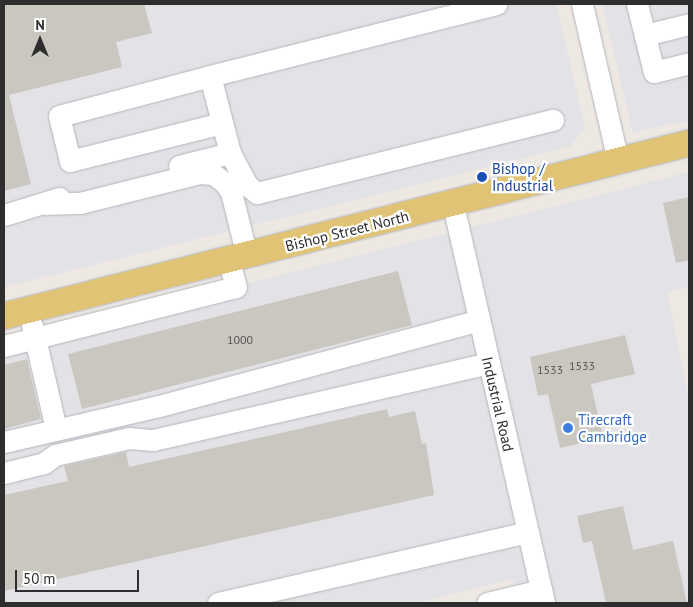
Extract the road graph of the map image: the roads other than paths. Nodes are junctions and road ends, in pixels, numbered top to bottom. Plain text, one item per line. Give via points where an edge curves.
1 (496, 4) edge
2 (582, 4) edge
3 (637, 4) edge
4 (689, 24) edge
5 (644, 35) junction
6 (689, 63) edge
7 (210, 76) junction
8 (553, 120) dead end
9 (222, 123) junction
10 (689, 143) edge
11 (230, 153) junction
12 (618, 161) junction
13 (46, 204) junction
14 (453, 205) junction
15 (4, 215) edge
16 (238, 258) junction
17 (16, 313) edge
18 (479, 320) junction
19 (35, 338) junction
20 (4, 346) edge
21 (489, 363) junction
22 (56, 429) junction
23 (4, 442) edge
24 (4, 473) edge
25 (528, 532) junction
26 (542, 597) edge
27 (218, 603) edge
28 (487, 603) edge

1 - 7 street
2 - 12 street
3 - 5 street
4 - 5 street
5 - 6 street via 654,72
7 - 9 street
7 - 9 street via 59,116 65,143 70,161
8 - 11 street via 257,193 247,185
9 - 11 street
10 - 12 main road, Bishop Street North
11 - 13 street via 77,190
12 - 14 main road, Bishop Street North
13 - 15 street
13 - 16 street via 80,203 199,173 213,174 231,192
14 - 16 main road, Bishop Street North
14 - 18 street, Industrial Road
16 - 17 main road, Bishop Street North
16 - 19 street via 236,287
17 - 19 street
18 - 21 street, Industrial Road
18 - 22 street via 159,406
19 - 20 street
19 - 22 street
21 - 24 street via 153,440 128,438 64,453 44,464
21 - 25 street, Industrial Road
22 - 23 street
25 - 26 street, Industrial Road
25 - 27 street
26 - 28 street

